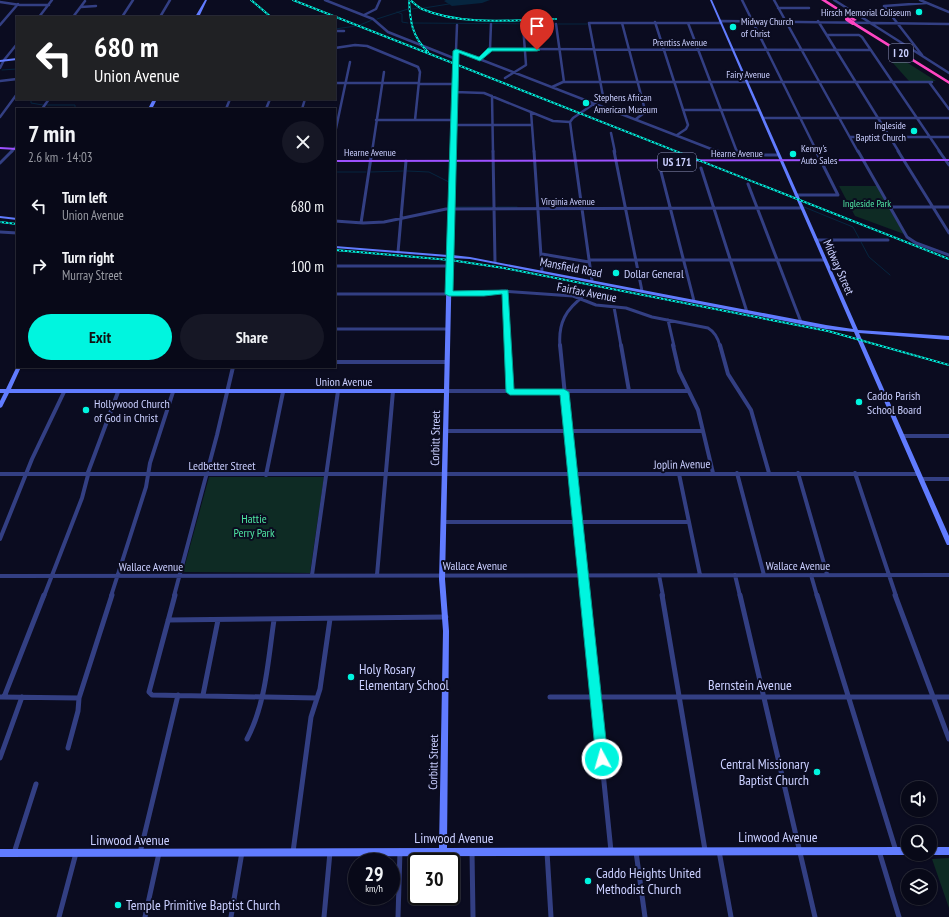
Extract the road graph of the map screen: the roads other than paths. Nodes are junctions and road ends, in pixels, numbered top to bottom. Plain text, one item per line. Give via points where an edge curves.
1 (52, 0) edge
2 (133, 0) edge
3 (170, 0) edge
4 (206, 0) edge
5 (325, 0) edge
6 (380, 0) edge
7 (711, 0) edge
8 (742, 0) edge
9 (774, 0) edge
10 (817, 0) edge
11 (823, 0) edge
12 (834, 0) edge
13 (920, 0) edge
14 (85, 1) edge
15 (0, 2) edge
16 (926, 3) junction
17 (18, 4) junction
18 (49, 5) junction
19 (81, 6) junction
20 (96, 6) dead end
21 (778, 8) junction
22 (809, 8) dead end
23 (949, 13) edge
24 (364, 15) junction
25 (40, 16) edge
26 (74, 16) edge
27 (123, 16) edge
28 (161, 16) edge
29 (198, 16) edge
30 (752, 21) junction
31 (785, 21) junction
32 (818, 21) junction
33 (622, 22) junction
34 (655, 22) junction
35 (720, 22) junction
36 (854, 22) junction
37 (896, 22) junction
38 (688, 23) junction
39 (491, 24) dead end
40 (556, 24) dead end
41 (949, 24) edge
42 (0, 25) edge
43 (458, 25) dead end
44 (523, 25) dead end
45 (336, 31) edge
46 (344, 31) dead end
47 (827, 35) junction
48 (16, 45) edge
49 (336, 48) edge
50 (456, 50) junction
51 (490, 50) junction
52 (525, 50) junction
53 (560, 50) junction
54 (594, 50) junction
55 (629, 50) junction
56 (664, 50) junction
57 (698, 50) junction
58 (732, 50) junction
59 (767, 50) junction
60 (802, 50) junction
61 (836, 50) junction
62 (871, 50) junction
63 (922, 55) junction
64 (16, 59) edge
65 (456, 59) junction
66 (480, 59) junction
67 (2, 60) edge
68 (350, 62) dead end
69 (0, 68) edge
70 (384, 72) dead end
71 (515, 73) junction
72 (949, 74) edge
73 (505, 78) dead end
74 (16, 79) edge
75 (949, 79) edge
76 (0, 81) edge
77 (564, 82) junction
78 (600, 82) junction
79 (637, 82) junction
80 (674, 82) junction
81 (710, 82) junction
82 (747, 82) junction
83 (783, 82) junction
84 (820, 82) junction
85 (856, 82) junction
86 (892, 82) junction
87 (336, 83) edge
88 (346, 83) junction
89 (382, 83) junction
90 (949, 83) edge
91 (419, 84) junction
92 (455, 84) junction
93 (552, 87) junction
94 (455, 92) junction
95 (16, 95) edge
96 (492, 96) junction
97 (595, 103) junction
98 (949, 109) edge
99 (683, 110) junction
100 (720, 110) junction
101 (759, 110) junction
102 (531, 112) junction
103 (0, 116) edge
104 (762, 118) junction
105 (801, 118) junction
106 (840, 118) junction
107 (878, 118) junction
108 (917, 118) junction
109 (949, 118) edge
110 (636, 119) junction
111 (376, 120) junction
112 (415, 120) junction
113 (454, 120) junction
114 (570, 122) junction
115 (454, 125) junction
116 (492, 125) junction
117 (531, 125) junction
118 (336, 128) edge
119 (611, 133) dead end
120 (677, 135) junction
121 (850, 137) junction
122 (890, 137) junction
123 (930, 137) junction
124 (949, 137) edge
125 (0, 148) edge
126 (16, 148) edge
127 (739, 158) junction
128 (780, 159) junction
129 (336, 161) edge
130 (370, 161) junction
131 (406, 161) junction
132 (452, 161) junction
133 (493, 161) junction
134 (534, 161) junction
135 (575, 161) junction
136 (617, 161) junction
137 (658, 161) junction
138 (822, 161) junction
139 (863, 161) junction
140 (905, 161) junction
141 (948, 162) edge
142 (0, 163) edge
143 (701, 168) dead end
144 (748, 184) dead end
145 (796, 195) junction
146 (890, 207) junction
147 (933, 207) junction
148 (949, 207) edge
149 (758, 208) junction
150 (802, 208) junction
151 (450, 209) junction
152 (494, 209) junction
153 (538, 209) junction
154 (582, 209) junction
155 (626, 209) junction
156 (670, 209) junction
157 (714, 209) junction
158 (0, 218) edge
159 (401, 218) junction
160 (16, 219) edge
161 (336, 221) edge
162 (361, 223) junction
163 (0, 232) edge
164 (16, 233) edge
165 (949, 233) edge
166 (816, 240) junction
167 (888, 240) dead end
168 (336, 247) edge
169 (398, 252) junction
170 (542, 254) junction
171 (949, 255) edge
172 (449, 256) junction
173 (636, 260) junction
174 (684, 260) junction
175 (731, 260) junction
176 (778, 260) junction
177 (825, 260) junction
178 (589, 261) junction
179 (495, 262) junction
180 (336, 266) edge
181 (450, 266) junction
182 (542, 271) junction
183 (592, 281) junction
184 (505, 291) junction
185 (642, 291) junction
186 (336, 294) edge
187 (449, 294) junction
188 (582, 297) junction
189 (694, 301) junction
190 (614, 307) junction
191 (747, 312) junction
192 (668, 320) junction
193 (801, 322) junction
194 (336, 329) edge
195 (448, 329) junction
196 (855, 330) junction
197 (949, 338) edge
198 (336, 362) edge
199 (447, 362) junction
200 (19, 368) edge
201 (233, 368) edge
202 (688, 390) junction
203 (0, 391) edge
204 (393, 391) junction
205 (447, 391) junction
206 (7, 392) junction
207 (64, 392) junction
208 (118, 392) junction
209 (173, 392) junction
210 (228, 392) junction
211 (282, 392) junction
212 (338, 392) junction
213 (510, 392) junction
214 (564, 392) junction
215 (629, 392) junction
216 (0, 406) edge
217 (446, 431) junction
218 (569, 431) junction
219 (703, 431) junction
220 (902, 436) junction
221 (949, 436) edge
222 (713, 473) junction
223 (737, 473) junction
224 (769, 473) junction
225 (798, 473) junction
226 (855, 473) junction
227 (0, 474) edge
228 (573, 474) junction
229 (679, 474) junction
230 (919, 474) junction
231 (27, 475) junction
232 (87, 475) junction
233 (148, 475) junction
234 (206, 475) junction
235 (266, 475) junction
236 (326, 475) junction
237 (386, 475) junction
238 (445, 475) junction
239 (921, 479) junction
240 (949, 479) edge
241 (444, 522) junction
242 (578, 522) junction
243 (689, 522) junction
244 (0, 539) edge
245 (949, 542) edge
246 (828, 574) junction
247 (888, 574) junction
248 (377, 575) junction
249 (442, 575) junction
250 (583, 575) junction
251 (659, 575) junction
252 (700, 575) junction
253 (735, 575) junction
254 (764, 575) junction
255 (811, 575) junction
256 (949, 575) edge
257 (0, 576) edge
258 (51, 576) junction
259 (118, 576) junction
260 (180, 576) junction
261 (312, 576) junction
262 (446, 617) junction
263 (330, 619) junction
264 (168, 620) junction
265 (218, 620) junction
266 (274, 620) junction
267 (178, 695) junction
268 (203, 695) junction
269 (932, 696) junction
270 (2, 697) edge
271 (22, 697) junction
272 (261, 697) junction
273 (550, 697) dead end
274 (764, 697) junction
275 (949, 697) edge
276 (79, 698) junction
277 (317, 698) junction
278 (596, 698) junction
279 (680, 698) junction
280 (849, 698) junction
281 (247, 738) dead end
282 (949, 739) edge
283 (68, 748) dead end
284 (0, 758) edge
285 (36, 784) dead end
286 (705, 850) junction
287 (719, 850) junction
288 (400, 851) junction
289 (443, 851) junction
290 (472, 851) junction
291 (547, 851) junction
292 (611, 851) junction
293 (636, 851) junction
294 (800, 851) junction
295 (879, 851) junction
296 (896, 851) junction
297 (901, 851) edge
298 (937, 851) edge
299 (949, 851) edge
300 (140, 852) junction
301 (159, 852) junction
302 (242, 852) junction
303 (293, 852) junction
304 (330, 852) junction
305 (0, 853) edge
306 (13, 853) junction
307 (76, 853) junction
308 (59, 917) edge
309 (144, 917) edge
310 (231, 917) edge
311 (324, 917) edge
312 (398, 917) edge
313 (473, 917) edge
314 (551, 917) edge
315 (645, 917) edge
316 (731, 917) edge
317 (815, 917) edge
318 (899, 917) edge

1 - 18 street
2 - 27 street
3 - 28 street
4 - 29 street
5 - 24 street
6 - 24 street via 376,9
7 - 35 street, Midway Street
8 - 30 street
9 - 21 street
10 - 36 highway, I 20, bridge
11 - 36 highway, I 20
12 - 63 street, bridge
13 - 16 street
14 - 19 street
15 - 17 street
16 - 23 street
16 - 37 street via 884,5
17 - 18 street
17 - 42 street
18 - 25 street
19 - 20 street
19 - 26 street
21 - 22 street
21 - 31 street
24 - 65 street via 388,32
30 - 31 street
30 - 35 street
30 - 59 street
31 - 32 street
31 - 60 street
32 - 37 street
32 - 47 street
33 - 34 street
33 - 54 street via 589,23
33 - 55 street
34 - 38 street
34 - 56 street
35 - 38 street
35 - 58 street, Midway Street
36 - 75 highway, I 20
36 - 90 highway, I 20
37 - 41 street
37 - 63 street
38 - 57 street
39 - 51 street
40 - 53 street
43 - 50 street, Corbitt Street
44 - 52 street
45 - 46 street
47 - 61 street
47 - 62 street via 859,35
48 - 67 street
49 - 91 street via 367,46 418,67
50 - 65 street, Corbitt Street
50 - 66 street
51 - 52 street, Prentiss Avenue
51 - 66 street
52 - 53 street, Prentiss Avenue
52 - 71 street via 526,64
53 - 54 street, Prentiss Avenue
53 - 77 street
54 - 55 street, Prentiss Avenue
54 - 78 street
55 - 56 street, Prentiss Avenue
55 - 79 street
56 - 57 street, Prentiss Avenue
56 - 80 street
57 - 58 street, Prentiss Avenue
57 - 81 street
58 - 59 street, Prentiss Avenue
58 - 82 street, Midway Street
59 - 60 street, Prentiss Avenue
59 - 83 street
60 - 61 street, Prentiss Avenue
60 - 84 street
61 - 62 street, Prentiss Avenue
61 - 85 street
62 - 86 street
63 - 72 street
64 - 67 street
65 - 92 street, Corbitt Street
66 - 71 street
67 - 69 street
68 - 88 street
70 - 89 street
71 - 73 street
71 - 93 street
74 - 76 street
77 - 78 street, Fairy Avenue
77 - 93 street
78 - 79 street, Fairy Avenue
78 - 97 street via 603,96
79 - 80 street, Fairy Avenue
79 - 110 street via 645,110
80 - 81 street, Fairy Avenue
80 - 99 street
81 - 82 street, Fairy Avenue
81 - 100 street
82 - 83 street, Fairy Avenue
82 - 101 street, Midway Street
83 - 84 street, Fairy Avenue
83 - 105 street
84 - 85 street, Fairy Avenue
84 - 106 street
85 - 86 street, Fairy Avenue
85 - 107 street
86 - 98 street, Fairy Avenue via 931,82
86 - 108 street
87 - 88 street
88 - 89 street
88 - 118 street
89 - 91 street
89 - 111 street
91 - 92 street
91 - 112 street
92 - 94 street, Corbitt Street
93 - 97 street
94 - 96 street via 480,92
94 - 113 street, Corbitt Street
95 - 103 street
96 - 102 street
96 - 116 street
97 - 110 street
97 - 114 street
99 - 100 street
99 - 120 street via 688,128
100 - 101 street
100 - 127 street
101 - 104 street, Midway Street
102 - 114 street via 553,121
102 - 117 street
104 - 105 street
104 - 128 street, Midway Street
105 - 106 street
105 - 138 street
106 - 107 street
106 - 121 street
107 - 108 street
107 - 122 street
108 - 109 street
108 - 123 street
110 - 120 street
111 - 112 street
111 - 130 street
112 - 113 street
113 - 115 street, Corbitt Street
114 - 135 street
115 - 116 street
115 - 132 street, Corbitt Street
116 - 117 street
116 - 133 street
117 - 134 street
119 - 136 street
120 - 127 street
121 - 122 street
121 - 139 street
122 - 123 street
122 - 140 street
123 - 124 street
123 - 141 street
125 - 126 main road
126 - 142 street
127 - 128 main road, Hearne Avenue / US 171
127 - 137 main road, Hearne Avenue / US 171
128 - 137 main road, Hearne Avenue / US 171
128 - 138 main road, Hearne Avenue / US 171
128 - 145 street, Midway Street
129 - 130 main road, Hearne Avenue / US 171
130 - 131 main road, Hearne Avenue / US 171
130 - 162 street
131 - 132 main road, Hearne Avenue / US 171
131 - 159 street
132 - 133 main road, Hearne Avenue / US 171
132 - 151 street, Corbitt Street
133 - 134 main road, Hearne Avenue / US 171
133 - 152 street
134 - 135 main road, Hearne Avenue / US 171
134 - 153 street
135 - 136 main road, Hearne Avenue / US 171
135 - 154 street
136 - 137 main road, Hearne Avenue / US 171
136 - 155 street
137 - 156 street
138 - 139 main road, Hearne Avenue / US 171
138 - 145 street via 838,195
139 - 140 main road, Hearne Avenue / US 171
139 - 146 street
140 - 141 main road, Hearne Avenue / US 171
140 - 147 street
143 - 157 street
144 - 149 street
145 - 150 street, Midway Street
146 - 147 street
146 - 171 street via 907,237 918,244
147 - 148 street
147 - 165 street
149 - 150 street, Virginia Avenue
149 - 157 street, Virginia Avenue
149 - 176 street
150 - 166 street, Midway Street
151 - 152 street, Virginia Avenue
151 - 159 street, Virginia Avenue via 426,211
151 - 172 street, Corbitt Street
152 - 153 street, Virginia Avenue
152 - 179 street
153 - 154 street, Virginia Avenue
153 - 170 street
154 - 155 street, Virginia Avenue
154 - 178 street
155 - 156 street, Virginia Avenue
155 - 173 street
156 - 157 street, Virginia Avenue
156 - 174 street
157 - 175 street
158 - 160 street
159 - 162 street, Virginia Avenue
159 - 169 street
161 - 162 street, Virginia Avenue
163 - 164 street
166 - 167 street
166 - 177 street, Midway Street
168 - 169 street, Mansfield Road
169 - 172 street, Mansfield Road
170 - 178 street
170 - 182 street
172 - 179 street, Mansfield Road
172 - 181 street, Corbitt Street
173 - 174 street
173 - 178 street
173 - 185 street
174 - 175 street
174 - 189 street
175 - 176 street
175 - 191 street
176 - 177 street
176 - 193 street
177 - 196 street, Midway Street
178 - 183 street
179 - 182 street, Mansfield Road
180 - 181 street
181 - 187 street, Corbitt Street
182 - 183 street, Mansfield Road
183 - 185 street, Mansfield Road
184 - 187 street, Fairfax Avenue
184 - 188 street, Fairfax Avenue
184 - 213 street
185 - 189 street, Mansfield Road
186 - 187 street, Fairfax Avenue
187 - 195 street, Corbitt Street
188 - 190 street, Fairfax Avenue via 596,305
188 - 214 street via 565,312 560,324 558,337
189 - 191 street, Mansfield Road
190 - 192 street, Fairfax Avenue
190 - 215 street
191 - 193 street, Mansfield Road
192 - 202 street via 679,371
192 - 224 street, Fairfax Avenue via 708,328 717,335 728,374 750,410
193 - 196 street, Mansfield Road
194 - 195 street
195 - 199 street, Corbitt Street
196 - 197 street, Mansfield Road
196 - 220 street, Midway Street
198 - 199 street
199 - 205 street, Corbitt Street
200 - 206 street
201 - 210 street
202 - 215 street, Union Avenue
202 - 219 street via 698,410
203 - 206 street, Union Avenue
204 - 205 street, Union Avenue
204 - 212 street, Union Avenue
204 - 237 street
205 - 213 street, Union Avenue
205 - 217 street, Corbitt Street
206 - 207 street, Union Avenue
206 - 216 street
207 - 208 street, Union Avenue
207 - 231 street
208 - 209 street, Union Avenue
208 - 232 street
209 - 210 street, Union Avenue
209 - 233 street
210 - 211 street, Union Avenue
210 - 234 street
211 - 212 street, Union Avenue
211 - 235 street
212 - 236 street
213 - 214 street, Union Avenue
214 - 215 street, Union Avenue
214 - 218 street
217 - 218 street
217 - 238 street, Corbitt Street
218 - 219 street
218 - 228 street
219 - 222 street
220 - 221 street
220 - 230 street, Midway Street
222 - 223 street, Joplin Avenue
222 - 229 street, Joplin Avenue
223 - 224 street, Joplin Avenue
223 - 254 street
224 - 225 street, Joplin Avenue
225 - 226 street, Joplin Avenue
225 - 246 street
226 - 230 street, Joplin Avenue
226 - 247 street
227 - 231 street, Ledbetter Street
228 - 229 street, Joplin Avenue
228 - 238 street, Joplin Avenue
228 - 242 street
229 - 243 street
230 - 239 street, Midway Street
231 - 232 street, Ledbetter Street
231 - 244 street
232 - 233 street, Ledbetter Street
232 - 258 street via 85,490
233 - 234 street, Ledbetter Street
233 - 259 street
234 - 235 street, Ledbetter Street
234 - 260 street
235 - 236 street, Ledbetter Street
236 - 237 street, Ledbetter Street
236 - 261 street
237 - 238 street, Ledbetter Street
237 - 248 street
238 - 241 street, Corbitt Street
239 - 240 street
239 - 245 street, Midway Street
241 - 242 street
241 - 249 street, Corbitt Street
242 - 243 street
242 - 250 street
243 - 252 street
246 - 247 street, Wallace Avenue
246 - 255 street, Wallace Avenue
247 - 256 street, Wallace Avenue
247 - 269 street
248 - 249 street, Wallace Avenue
248 - 261 street, Wallace Avenue
249 - 250 street, Wallace Avenue
249 - 262 street, Corbitt Street
250 - 251 street, Wallace Avenue
250 - 278 street
251 - 252 street, Wallace Avenue
251 - 279 street
252 - 253 street, Wallace Avenue
253 - 254 street, Wallace Avenue
253 - 274 street
254 - 255 street, Wallace Avenue
255 - 280 street
257 - 258 street, Wallace Avenue
258 - 259 street, Wallace Avenue
258 - 270 street
259 - 260 street, Wallace Avenue
259 - 276 street
260 - 261 street, Wallace Avenue
260 - 264 street
262 - 263 street
262 - 289 street, Corbitt Street
263 - 266 street
263 - 277 street
264 - 265 street
264 - 267 street via 149,689 150,694
265 - 266 street
265 - 268 street
266 - 272 street
267 - 268 street
267 - 300 street
268 - 272 street
269 - 275 street, Bernstein Avenue
269 - 280 street, Bernstein Avenue
269 - 282 street
270 - 271 street
271 - 276 street
271 - 284 street
272 - 277 street
272 - 281 street via 253,730
273 - 278 street, Bernstein Avenue
274 - 279 street, Bernstein Avenue
274 - 280 street, Bernstein Avenue
274 - 294 street
276 - 283 street
277 - 303 street via 311,717
278 - 279 street, Bernstein Avenue
278 - 292 street
279 - 286 street
280 - 296 street
285 - 306 street
286 - 287 street, Linwood Avenue
286 - 293 street, Linwood Avenue
287 - 294 street, Linwood Avenue
287 - 316 street
288 - 289 street, Linwood Avenue
288 - 304 street, Linwood Avenue
288 - 312 street
289 - 290 street, Linwood Avenue
290 - 291 street, Linwood Avenue
290 - 313 street
291 - 292 street, Linwood Avenue
291 - 314 street
292 - 293 street, Linwood Avenue
293 - 315 street
294 - 295 street, Linwood Avenue
294 - 317 street
295 - 296 street, Linwood Avenue
295 - 318 street
296 - 297 street, Linwood Avenue
298 - 299 street
300 - 301 street, Linwood Avenue
300 - 307 street, Linwood Avenue
301 - 302 street, Linwood Avenue
301 - 309 street
302 - 303 street, Linwood Avenue
302 - 310 street
303 - 304 street, Linwood Avenue
304 - 311 street
305 - 306 street, Linwood Avenue
306 - 307 street, Linwood Avenue
307 - 308 street

